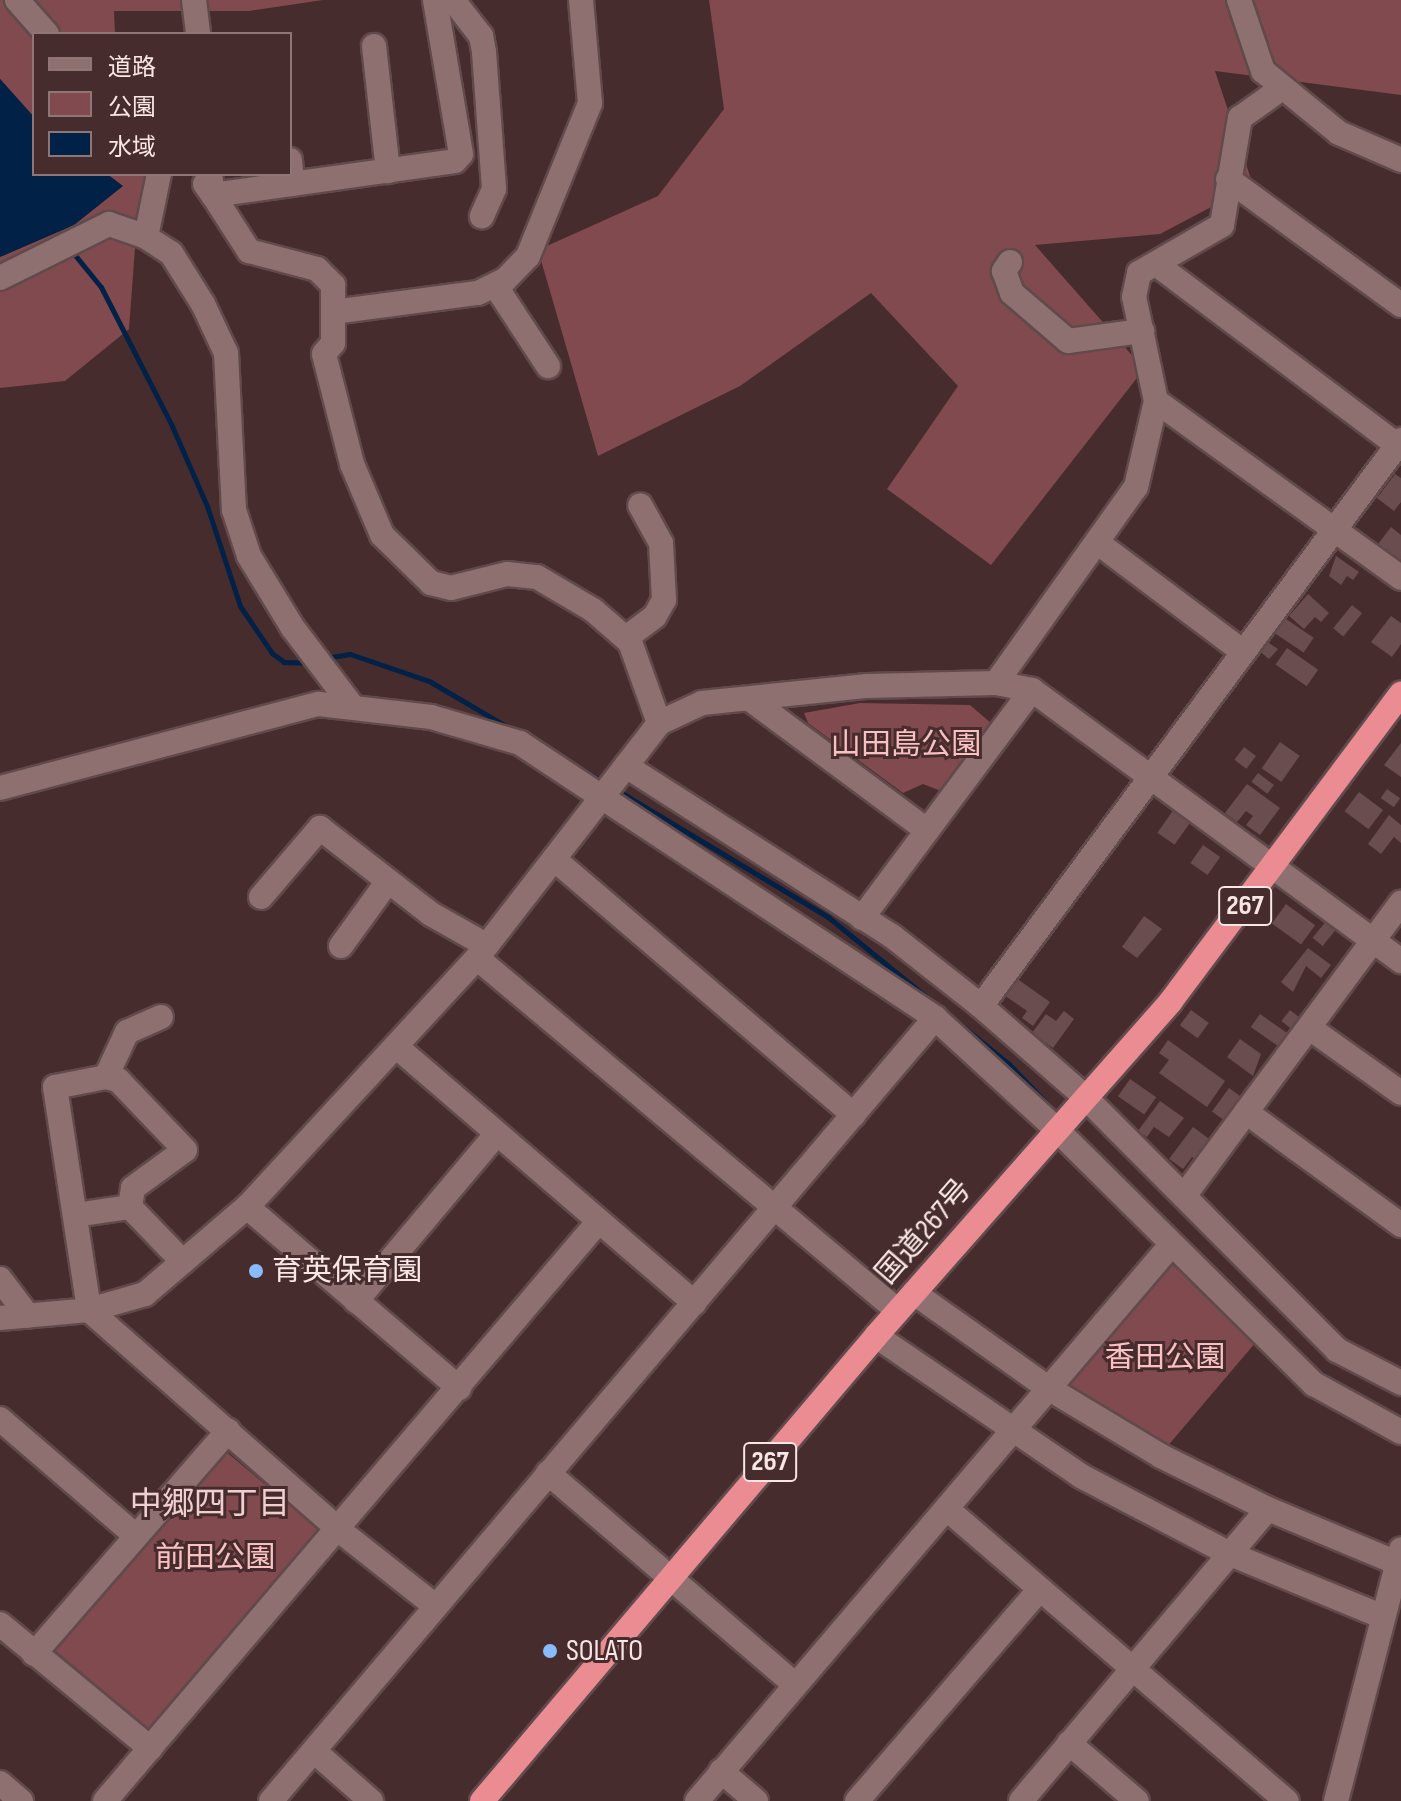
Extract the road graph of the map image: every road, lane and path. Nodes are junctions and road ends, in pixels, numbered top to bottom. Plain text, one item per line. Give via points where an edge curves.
1 (17, 0) edge
2 (194, 0) edge
3 (435, 0) edge
4 (453, 0) edge
5 (581, 0) edge
6 (1239, 0) edge
7 (45, 32) edge
8 (198, 32) edge
9 (374, 46) dead end
10 (1282, 88) junction
11 (1400, 159) edge
12 (388, 171) junction
13 (292, 172) edge
14 (159, 176) edge
15 (266, 176) edge
16 (1228, 179) junction
17 (211, 185) edge
18 (482, 216) dead end
19 (146, 237) junction
20 (1010, 262) dead end
21 (1156, 264) junction
22 (0, 278) edge
23 (495, 285) junction
24 (1401, 305) edge
25 (333, 312) junction
26 (1142, 331) junction
27 (548, 366) dead end
28 (1156, 401) junction
29 (1399, 442) edge
30 (640, 505) dead end
31 (1334, 530) junction
32 (1098, 543) junction
33 (1401, 578) edge
34 (626, 638) junction
35 (1243, 652) junction
36 (996, 683) junction
37 (1032, 690) junction
38 (1401, 694) edge
39 (750, 699) junction
40 (352, 706) junction
41 (659, 723) junction
42 (1152, 776) junction
43 (612, 783) junction
44 (0, 788) edge
45 (925, 829) junction
46 (554, 859) junction
47 (1274, 868) junction
48 (388, 881) junction
49 (261, 897) dead end
50 (1401, 903) edge
51 (862, 918) junction
52 (1373, 940) junction
53 (341, 946) dead end
54 (482, 952) junction
55 (1401, 961) edge
56 (981, 1006) junction
57 (161, 1017) dead end
58 (935, 1018) junction
59 (1311, 1029) junction
60 (398, 1048) junction
61 (106, 1077) junction
62 (1401, 1093) edge
63 (1246, 1112) junction
64 (1069, 1114) junction
65 (854, 1115) junction
66 (496, 1135) junction
67 (1184, 1196) junction
68 (130, 1207) junction
69 (247, 1207) junction
70 (774, 1208) junction
71 (75, 1215) junction
72 (599, 1221) junction
73 (1401, 1225) edge
74 (1170, 1246) junction
75 (183, 1262) junction
76 (0, 1279) edge
77 (356, 1301) junction
78 (906, 1302) junction
79 (694, 1303) junction
80 (89, 1310) junction
81 (8, 1319) edge
82 (876, 1336) junction
83 (1401, 1383) edge
84 (459, 1388) junction
85 (1048, 1388) junction
86 (0, 1419) edge
87 (1013, 1430) junction
88 (228, 1431) junction
89 (1401, 1432) edge
90 (548, 1473) junction
91 (947, 1509) junction
92 (1268, 1509) junction
93 (339, 1530) junction
94 (136, 1536) junction
95 (1230, 1554) junction
96 (1399, 1556) edge
97 (671, 1578) junction
98 (1040, 1589) junction
99 (434, 1605) junction
100 (1381, 1616) junction
101 (0, 1624) edge
102 (34, 1654) junction
103 (1132, 1669) junction
104 (795, 1685) junction
105 (1069, 1743) junction
106 (150, 1748) junction
107 (314, 1751) junction
108 (721, 1771) junction
109 (0, 1783) edge
110 (21, 1801) edge
111 (105, 1801) edge
112 (271, 1801) edge
113 (371, 1801) edge
114 (482, 1801) edge
115 (697, 1801) edge
116 (756, 1801) edge
117 (857, 1801) edge
118 (1021, 1801) edge
119 (1137, 1801) edge
120 (1287, 1801) edge
121 (1336, 1801) edge

1 - 7 street
2 - 8 street
3 - 12 street via 446,36 461,154 455,161
4 - 18 street via 481,36 484,52 494,189
5 - 23 street via 590,103 528,256
6 - 10 street via 1263,71
9 - 12 street
10 - 11 street via 1339,133
10 - 16 street via 1240,118
12 - 13 street
14 - 19 street
15 - 17 street
16 - 21 street via 1222,225
16 - 24 street
17 - 25 street via 249,251 317,269 333,285
19 - 22 street via 109,224
19 - 40 street via 171,253 226,353 234,510 249,556 293,628
20 - 26 street via 1004,271 1012,293 1068,341
21 - 26 street via 1139,273 1134,297
21 - 29 street
23 - 25 street via 478,293
23 - 27 street
25 - 34 street via 333,343 324,354 352,464 382,535 431,583 451,588 507,574 537,577 593,610
26 - 28 street
28 - 31 street
28 - 32 street via 1136,487
29 - 31 street
30 - 34 street via 661,543 664,600 655,616
31 - 33 street
31 - 35 street
32 - 35 street
32 - 36 street
34 - 41 street
35 - 42 street
36 - 37 street
36 - 39 street via 867,686
37 - 42 street
37 - 45 street
38 - 47 highway, 国道267号 / 267
39 - 41 street via 702,703
39 - 45 street
40 - 43 street via 431,717 520,743
40 - 44 street via 319,704
41 - 43 street
42 - 47 street
42 - 56 street
43 - 46 street
43 - 51 street
43 - 58 street
45 - 51 street
46 - 54 street
46 - 65 street
47 - 52 street
47 - 64 highway, 国道267号 / 267 via 1171,1001
48 - 49 street via 320,828
48 - 53 street
48 - 54 street
50 - 52 street
51 - 56 street
52 - 55 street
52 - 59 street
54 - 60 street
54 - 70 street
56 - 64 street
57 - 61 street via 127,1032
58 - 64 street
58 - 65 street
59 - 62 street
59 - 63 street
60 - 66 street
60 - 69 street
61 - 68 street via 118,1080 185,1150 133,1188
61 - 71 street via 55,1087
63 - 67 street
63 - 73 street
64 - 67 street
64 - 74 street
64 - 78 highway, 国道267号 / 267
65 - 70 street
66 - 72 street
66 - 77 street
67 - 83 street via 1337,1350
68 - 71 street
68 - 75 street
69 - 75 street
69 - 77 street
70 - 78 street
70 - 79 street
71 - 80 street
72 - 79 street
72 - 84 street
74 - 85 street
74 - 89 street via 1314,1384
75 - 80 street via 145,1294
76 - 81 street
77 - 84 street
78 - 82 highway, 国道267号 / 267
78 - 85 street
79 - 90 street
80 - 81 street
80 - 88 street
82 - 87 street
82 - 97 highway, 国道267号 / 267
84 - 93 street
85 - 87 street
85 - 92 street via 1161,1456
86 - 94 street
87 - 91 street
87 - 95 street via 1081,1476
88 - 93 street
88 - 94 street
90 - 97 street
90 - 99 street
91 - 98 street
91 - 104 street
92 - 95 street
92 - 96 street
93 - 99 street
93 - 106 street
94 - 102 street
95 - 100 street
95 - 103 street
96 - 100 street
97 - 104 street
97 - 114 highway, 国道267号 / 267
98 - 103 street
98 - 117 street
99 - 107 street
100 - 121 street
101 - 102 street
102 - 106 street
103 - 105 street
103 - 120 street
104 - 108 street
105 - 118 street
105 - 119 street
106 - 111 street
107 - 112 street
107 - 113 street
108 - 115 street
108 - 116 street
109 - 110 street

